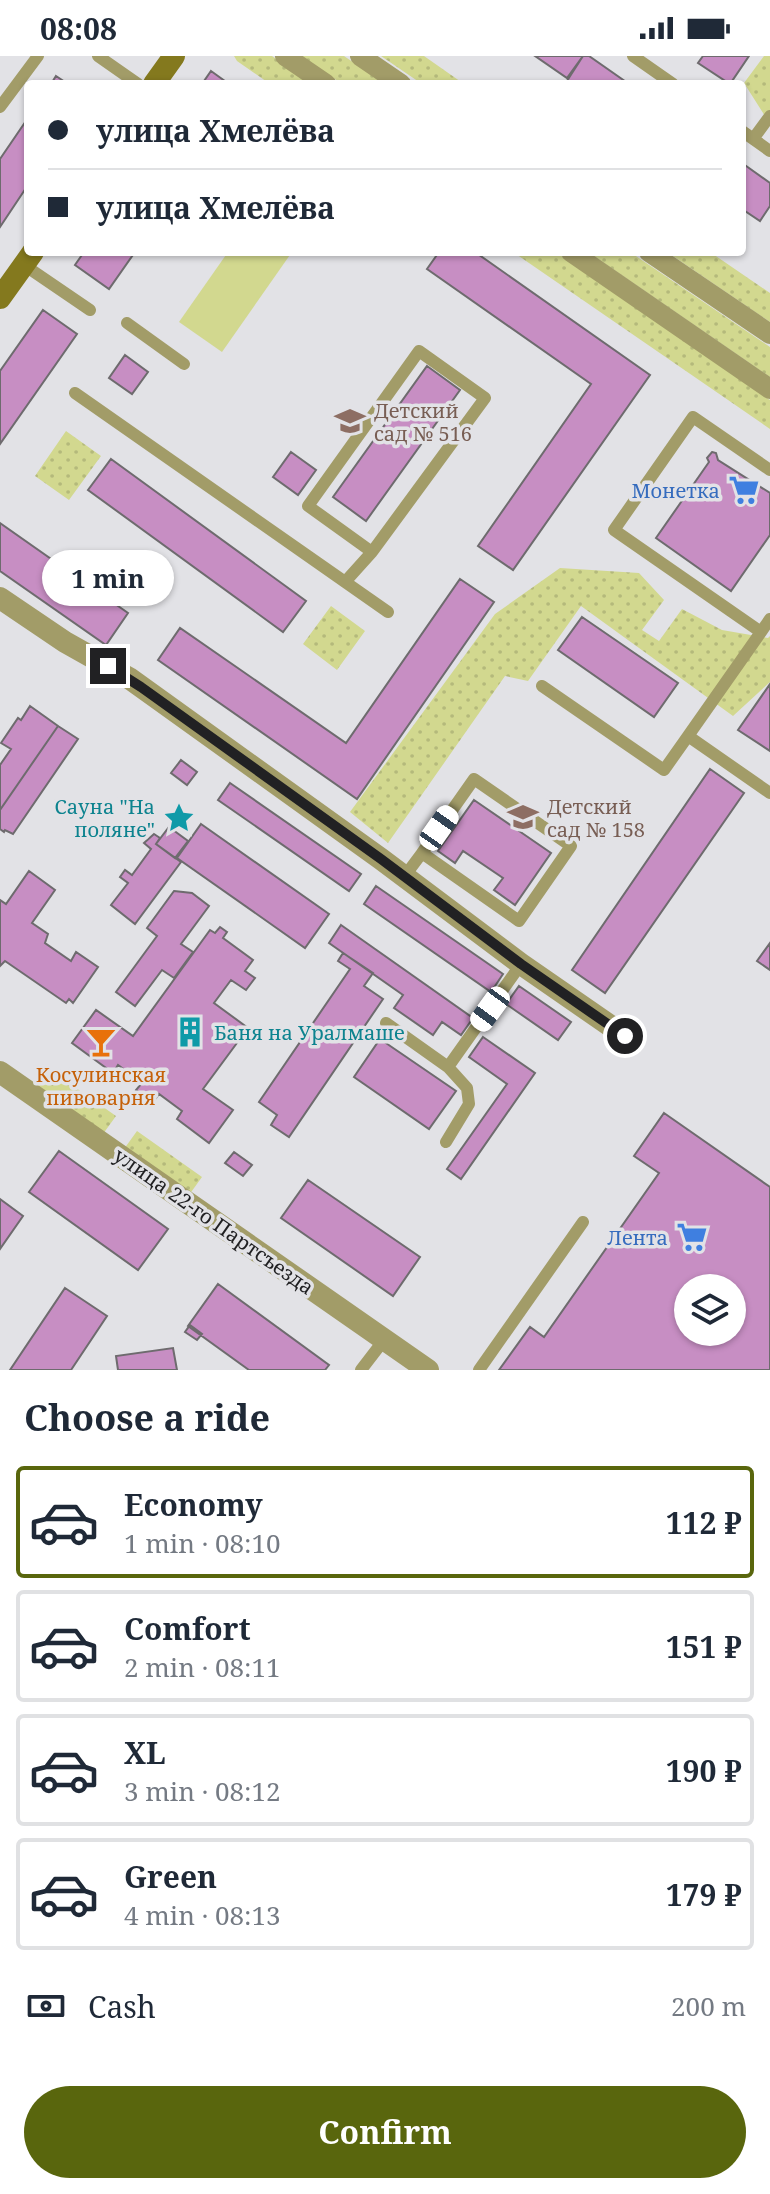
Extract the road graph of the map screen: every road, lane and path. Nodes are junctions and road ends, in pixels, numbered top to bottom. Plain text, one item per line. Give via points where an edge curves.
1 (38, 56) edge
2 (98, 56) edge
3 (174, 56) edge
4 (285, 56) edge
5 (360, 56) edge
6 (633, 56) edge
7 (132, 80) edge
8 (157, 80) edge
9 (320, 80) edge
10 (395, 80) edge
11 (667, 80) edge
12 (2, 103) edge
13 (770, 116) edge
14 (748, 135) edge
15 (770, 151) edge
16 (577, 256) edge
17 (655, 256) edge
18 (28, 258) edge
19 (1, 296) edge
20 (90, 310) dead end
21 (127, 323) dead end
22 (770, 334) edge
23 (184, 364) dead end
24 (770, 389) edge
25 (75, 393) dead end
26 (770, 470) edge
27 (372, 552) junction
28 (345, 582) junction
29 (0, 598) edge
30 (388, 612) dead end
31 (770, 619) edge
32 (761, 632) junction
33 (542, 686) dead end
34 (688, 736) junction
35 (770, 793) edge
36 (422, 853) junction
37 (404, 877) junction
38 (521, 964) junction
39 (386, 1023) dead end
40 (625, 1036) dead end
41 (448, 1067) junction
42 (0, 1072) edge
43 (446, 1142) dead end
44 (583, 1222) dead end
45 (384, 1340) junction
46 (361, 1370) edge
47 (428, 1370) edge
48 (479, 1370) edge

1 - 12 lane
2 - 7 lane
3 - 8 main road
4 - 9 street
5 - 10 street
6 - 11 lane
13 - 14 lane
14 - 15 lane
16 - 24 street
17 - 22 street
18 - 19 main road
18 - 20 lane
21 - 23 lane
25 - 28 lane
26 - 32 lane via 693,417 614,530
27 - 27 lane via 308,506 419,351 485,398
27 - 28 lane
28 - 30 lane
29 - 37 street via 129,678
31 - 32 lane
32 - 34 lane
33 - 34 lane via 664,770
34 - 35 lane
36 - 36 lane via 474,779 571,846 519,921
36 - 37 lane
37 - 38 street
38 - 40 street
38 - 41 lane
39 - 41 lane
41 - 43 lane via 467,1088 469,1104
42 - 45 street, улица 22-го Партсъезда
44 - 48 lane
45 - 46 lane
45 - 47 street, улица 22-го Партсъезда

